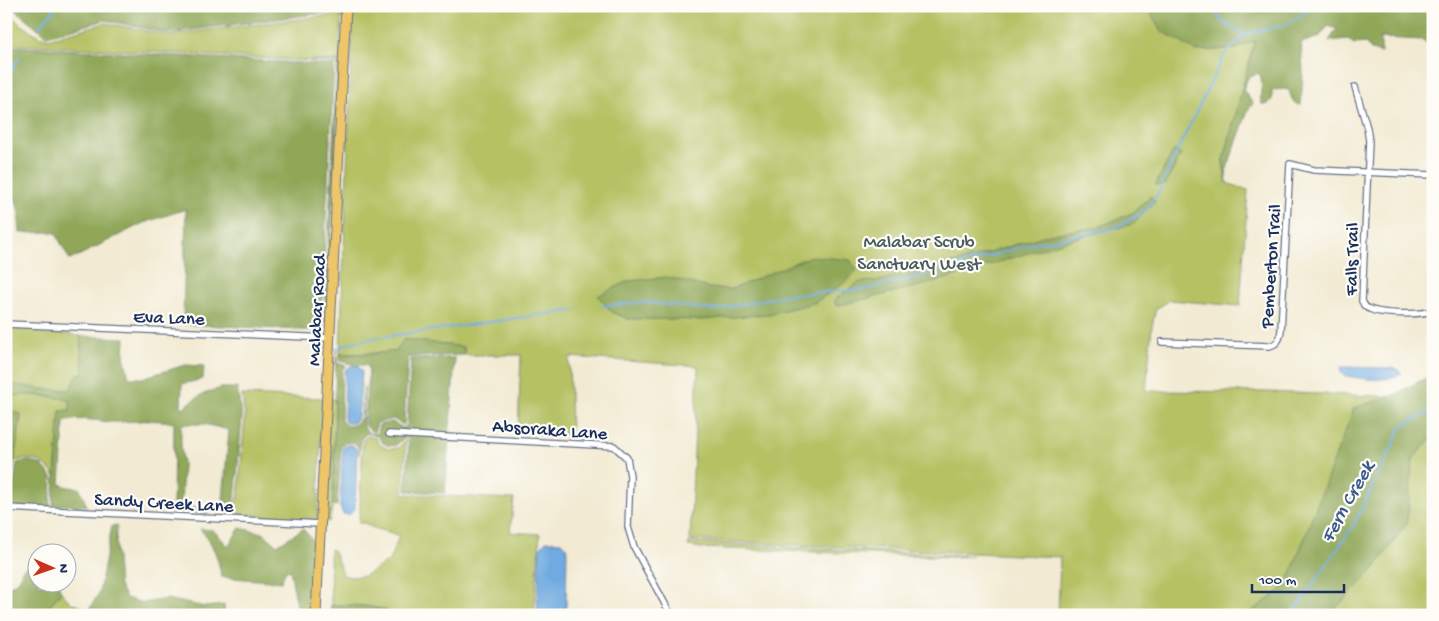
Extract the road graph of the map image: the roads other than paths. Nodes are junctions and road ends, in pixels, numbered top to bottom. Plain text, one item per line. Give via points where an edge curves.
1 (346, 6) edge
2 (1354, 87) dead end
3 (1368, 172) junction
4 (1433, 175) edge
5 (1433, 310) edge
6 (6, 324) edge
7 (330, 338) junction
8 (1162, 342) dead end
9 (389, 434) dead end
10 (6, 508) edge
11 (320, 524) junction
12 (316, 615) edge
13 (671, 615) edge

1 - 7 main road, Malabar Road
2 - 3 street via 1367,128
3 - 4 street
3 - 5 street, Falls Trail via 1363,304 1376,311 1424,314
3 - 8 street, Pemberton Trail via 1314,170 1290,164 1278,342 1269,346
6 - 7 street, Eva Lane
7 - 11 main road, Malabar Road
9 - 13 street, Absoraka Lane via 614,446 628,458 628,527 634,547
10 - 11 street, Sandy Creek Lane
11 - 12 main road, Malabar Road

